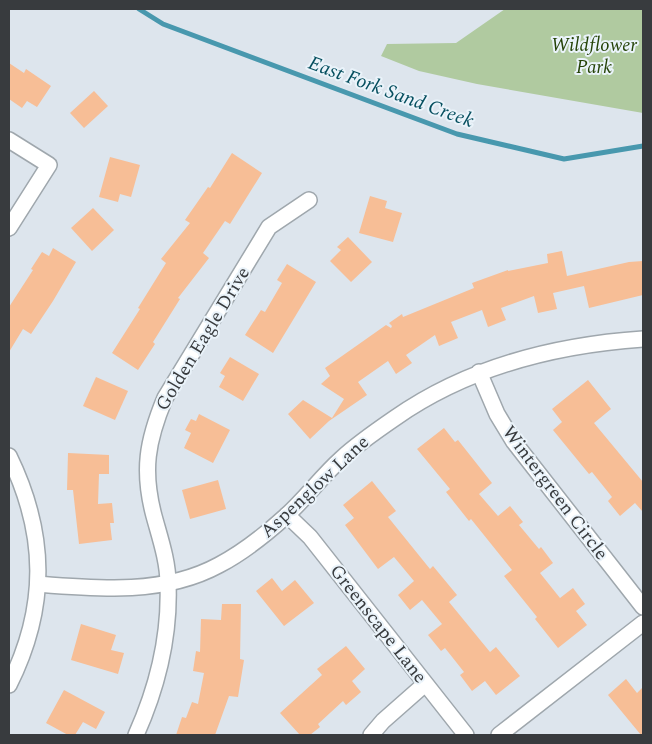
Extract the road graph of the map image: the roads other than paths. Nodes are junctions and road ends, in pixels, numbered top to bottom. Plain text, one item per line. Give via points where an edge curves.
1 (9, 140) edge
2 (309, 200) dead end
3 (9, 228) edge
4 (643, 339) edge
5 (479, 372) junction
6 (9, 456) edge
7 (287, 515) junction
8 (168, 583) junction
9 (38, 584) junction
10 (643, 607) edge
11 (643, 623) edge
12 (425, 684) junction
13 (9, 685) edge
14 (136, 735) edge
15 (371, 735) edge
16 (466, 735) edge
17 (500, 735) edge

1 - 3 street via 49,165
2 - 8 street, Golden Eagle Drive via 270,227 165,398 155,420 147,464 147,487
4 - 5 street, Aspenglow Lane via 550,352
5 - 7 street, Aspenglow Lane via 421,401 371,435 341,458
5 - 10 street, Wintergreen Circle via 497,414 514,442
6 - 9 street via 19,476 34,525
7 - 8 street, Aspenglow Lane via 218,566
7 - 12 street, Greenscape Lane via 310,537
8 - 9 street, Aspenglow Lane via 127,588
8 - 14 street, Golden Eagle Drive via 165,641 156,681
9 - 13 street via 26,644
11 - 17 street
12 - 15 street
12 - 16 street, Greenscape Lane

